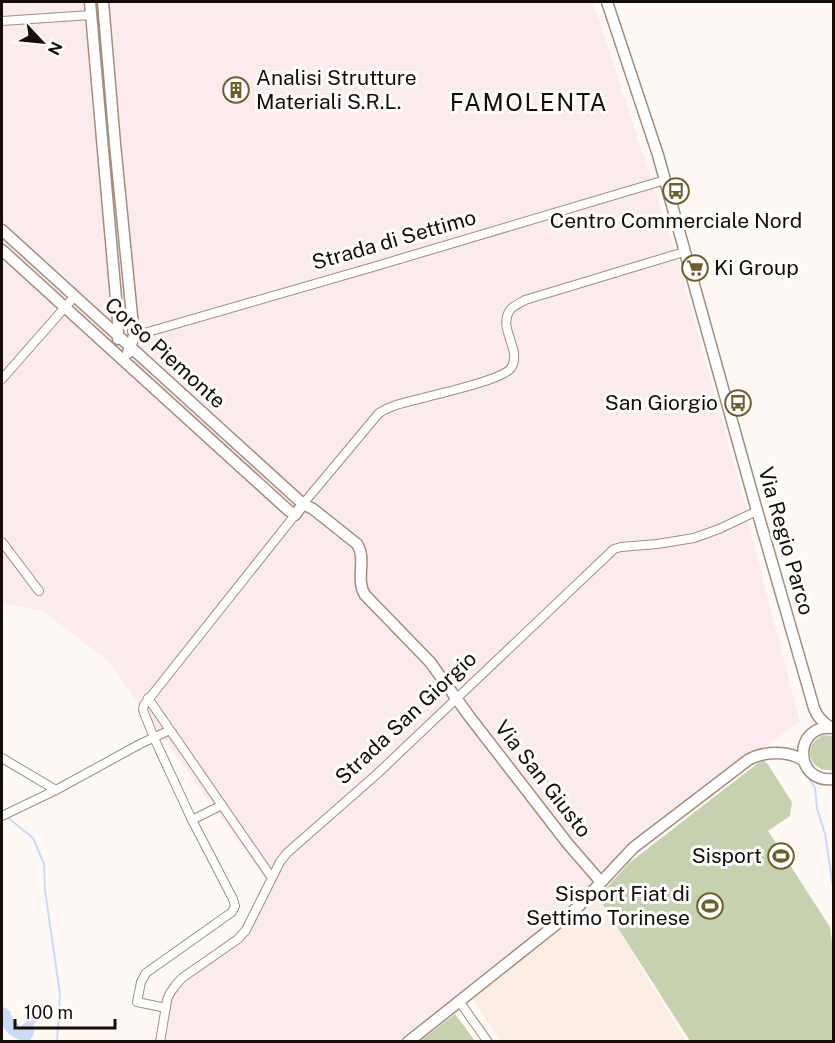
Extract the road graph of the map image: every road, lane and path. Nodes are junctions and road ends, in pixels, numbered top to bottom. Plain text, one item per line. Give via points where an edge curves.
1 (90, 2) edge
2 (103, 2) edge
3 (607, 2) edge
4 (91, 15) junction
5 (2, 21) edge
6 (109, 75) junction
7 (97, 76) junction
8 (115, 144) junction
9 (103, 146) junction
10 (665, 180) junction
11 (2, 230) edge
12 (2, 250) edge
13 (125, 251) junction
14 (684, 252) junction
15 (112, 254) junction
16 (74, 297) junction
17 (65, 307) junction
18 (119, 336) junction
19 (134, 336) junction
20 (131, 347) junction
21 (116, 352) junction
22 (125, 361) junction
23 (2, 379) edge
24 (249, 455) junction
25 (240, 465) junction
26 (303, 504) junction
27 (757, 511) junction
28 (295, 515) junction
29 (2, 542) edge
30 (39, 591) dead end
31 (148, 698) junction
32 (457, 698) junction
33 (816, 714) junction
34 (832, 727) edge
35 (170, 730) junction
36 (813, 732) junction
37 (154, 738) junction
38 (805, 742) junction
39 (787, 753) junction
40 (2, 758) edge
41 (804, 761) junction
42 (832, 781) edge
43 (56, 790) junction
44 (222, 805) junction
45 (2, 816) edge
46 (192, 820) junction
47 (272, 878) junction
48 (601, 882) junction
49 (459, 1001) junction
50 (166, 1008) junction
51 (160, 1041) edge
52 (408, 1041) edge
53 (488, 1041) edge

1 - 4 street
2 - 6 street
3 - 10 street
4 - 5 street
4 - 7 street
6 - 7 street
6 - 8 street
7 - 9 street
8 - 9 street
8 - 13 street
9 - 15 street
10 - 14 street
10 - 19 street, Strada di Settimo
11 - 16 street, Corso Piemonte
12 - 17 street, Corso Piemonte
13 - 15 street
13 - 19 street
14 - 26 street via 525,300 510,309 505,322 515,357 505,374 379,413
14 - 27 street, Via Regio Parco
15 - 18 street
16 - 17 street
16 - 18 street, Corso Piemonte
17 - 21 street, Corso Piemonte
17 - 23 street
18 - 20 street, Corso Piemonte
18 - 21 street
19 - 20 street
20 - 22 street
20 - 24 street, Corso Piemonte
21 - 22 street, Corso Piemonte
22 - 25 street, Corso Piemonte
24 - 25 street
24 - 26 street, Corso Piemonte
25 - 28 street, Corso Piemonte
26 - 28 street
26 - 32 street, Via San Giusto via 357,544 361,550 363,593 430,662
27 - 32 street, Strada San Giorgio via 694,538 615,549
27 - 33 street, Via Regio Parco
28 - 31 street
29 - 30 street
31 - 35 street
31 - 37 street via 143,710
32 - 47 street, Strada San Giorgio via 287,853
32 - 48 street, Via San Giusto
33 - 34 street
33 - 36 street, Via Regio Parco
34 - 36 street
35 - 37 street
35 - 44 street
36 - 38 street
37 - 43 street
37 - 46 street
38 - 39 street
38 - 41 street
39 - 41 street
39 - 48 street via 748,760 633,848
40 - 43 street
41 - 42 street via 813,775
43 - 45 street
44 - 46 street
44 - 47 street
46 - 50 street via 235,906 146,974 137,1002
47 - 50 street, Strada San Giorgio via 246,930 182,978 170,993
48 - 49 street via 578,907
49 - 52 street
49 - 53 street
50 - 51 street, Strada San Giorgio

